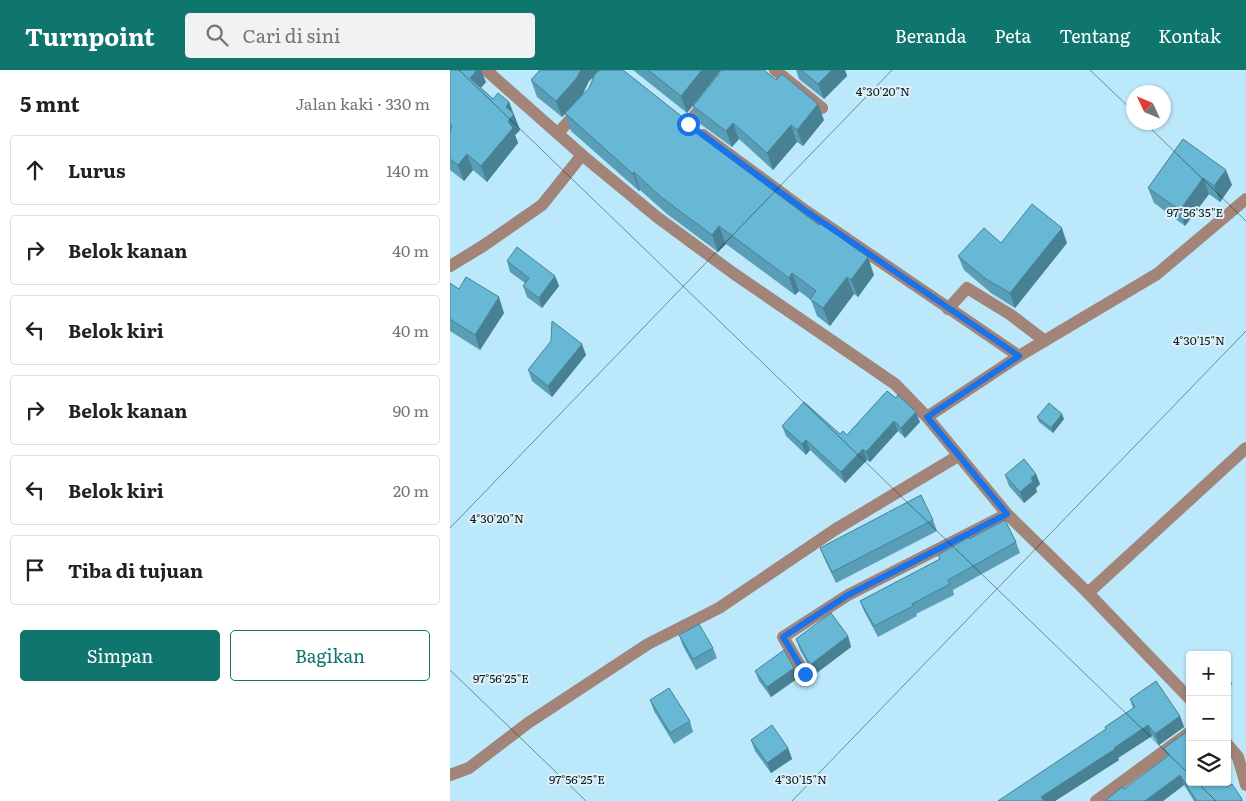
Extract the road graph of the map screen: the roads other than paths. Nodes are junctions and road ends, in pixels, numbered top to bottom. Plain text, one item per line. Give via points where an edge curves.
1 (486, 70) edge
2 (775, 70) edge
3 (712, 93) edge
4 (589, 100) edge
5 (822, 108) dead end
6 (558, 133) junction
7 (582, 155) junction
8 (1246, 199) edge
9 (450, 266) edge
10 (948, 309) junction
11 (1045, 341) junction
12 (1019, 356) junction
13 (927, 417) junction
14 (1246, 448) edge
15 (958, 456) junction
16 (1007, 514) junction
17 (1088, 593) junction
18 (805, 674) dead end
19 (1187, 696) edge
20 (1186, 735) edge
21 (1231, 749) edge
22 (450, 775) edge
23 (1246, 785) edge
24 (1096, 801) edge

1 - 6 street
2 - 5 street
3 - 10 street via 684,121 806,211
4 - 6 street
6 - 7 street
7 - 9 street via 542,205
7 - 13 street via 657,217 733,273 895,384
8 - 11 street via 1157,274
10 - 11 street via 967,288
10 - 12 street
11 - 12 street
12 - 13 street
13 - 15 street
14 - 17 street
15 - 16 street
15 - 22 street via 836,530 719,608 648,644 528,723 470,768
16 - 17 street
16 - 18 street via 848,595 783,637
17 - 19 street
20 - 24 street
21 - 23 street via 1238,757

